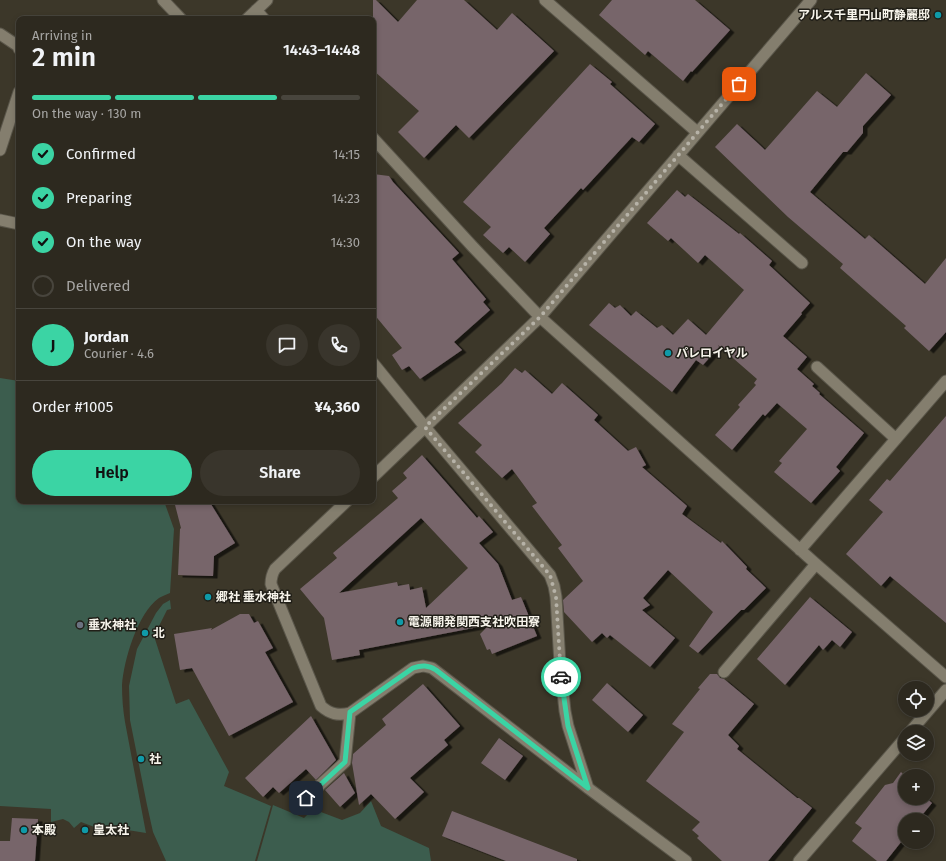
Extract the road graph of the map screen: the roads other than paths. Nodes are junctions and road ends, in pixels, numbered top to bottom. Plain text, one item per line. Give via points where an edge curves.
1 (163, 0) edge
2 (267, 0) edge
3 (544, 0) edge
4 (811, 0) edge
5 (256, 10) junction
6 (178, 16) edge
7 (250, 16) edge
8 (261, 16) edge
9 (0, 34) edge
10 (16, 45) edge
11 (16, 101) edge
12 (697, 132) junction
13 (376, 141) edge
14 (0, 150) edge
15 (678, 155) junction
16 (0, 220) edge
17 (16, 223) edge
18 (802, 263) dead end
19 (540, 317) junction
20 (376, 367) edge
21 (817, 367) dead end
22 (946, 381) edge
23 (425, 427) junction
24 (896, 439) junction
25 (376, 474) edge
26 (344, 504) edge
27 (800, 550) junction
28 (816, 564) junction
29 (724, 672) dead end
30 (946, 677) edge
31 (946, 690) edge
32 (350, 712) junction
33 (916, 725) edge
34 (898, 746) edge
35 (588, 788) junction
36 (296, 807) dead end
37 (686, 861) edge
38 (798, 861) edge

1 - 6 street
2 - 5 street
3 - 12 street
4 - 12 street
5 - 7 street
5 - 8 street
9 - 10 street
11 - 14 street
12 - 15 street
13 - 19 street
15 - 18 street
15 - 19 street
16 - 17 street
19 - 23 street
19 - 27 street
20 - 23 street
21 - 24 street
22 - 24 street
23 - 25 street
23 - 35 street via 550,575 556,597 565,711
24 - 27 street
26 - 32 street via 275,569 271,575 271,584 321,706 337,715
27 - 28 street
28 - 29 street
28 - 30 street
31 - 33 street
32 - 35 street via 413,668 427,666 436,670
32 - 36 street via 345,762
34 - 38 street
35 - 37 street

